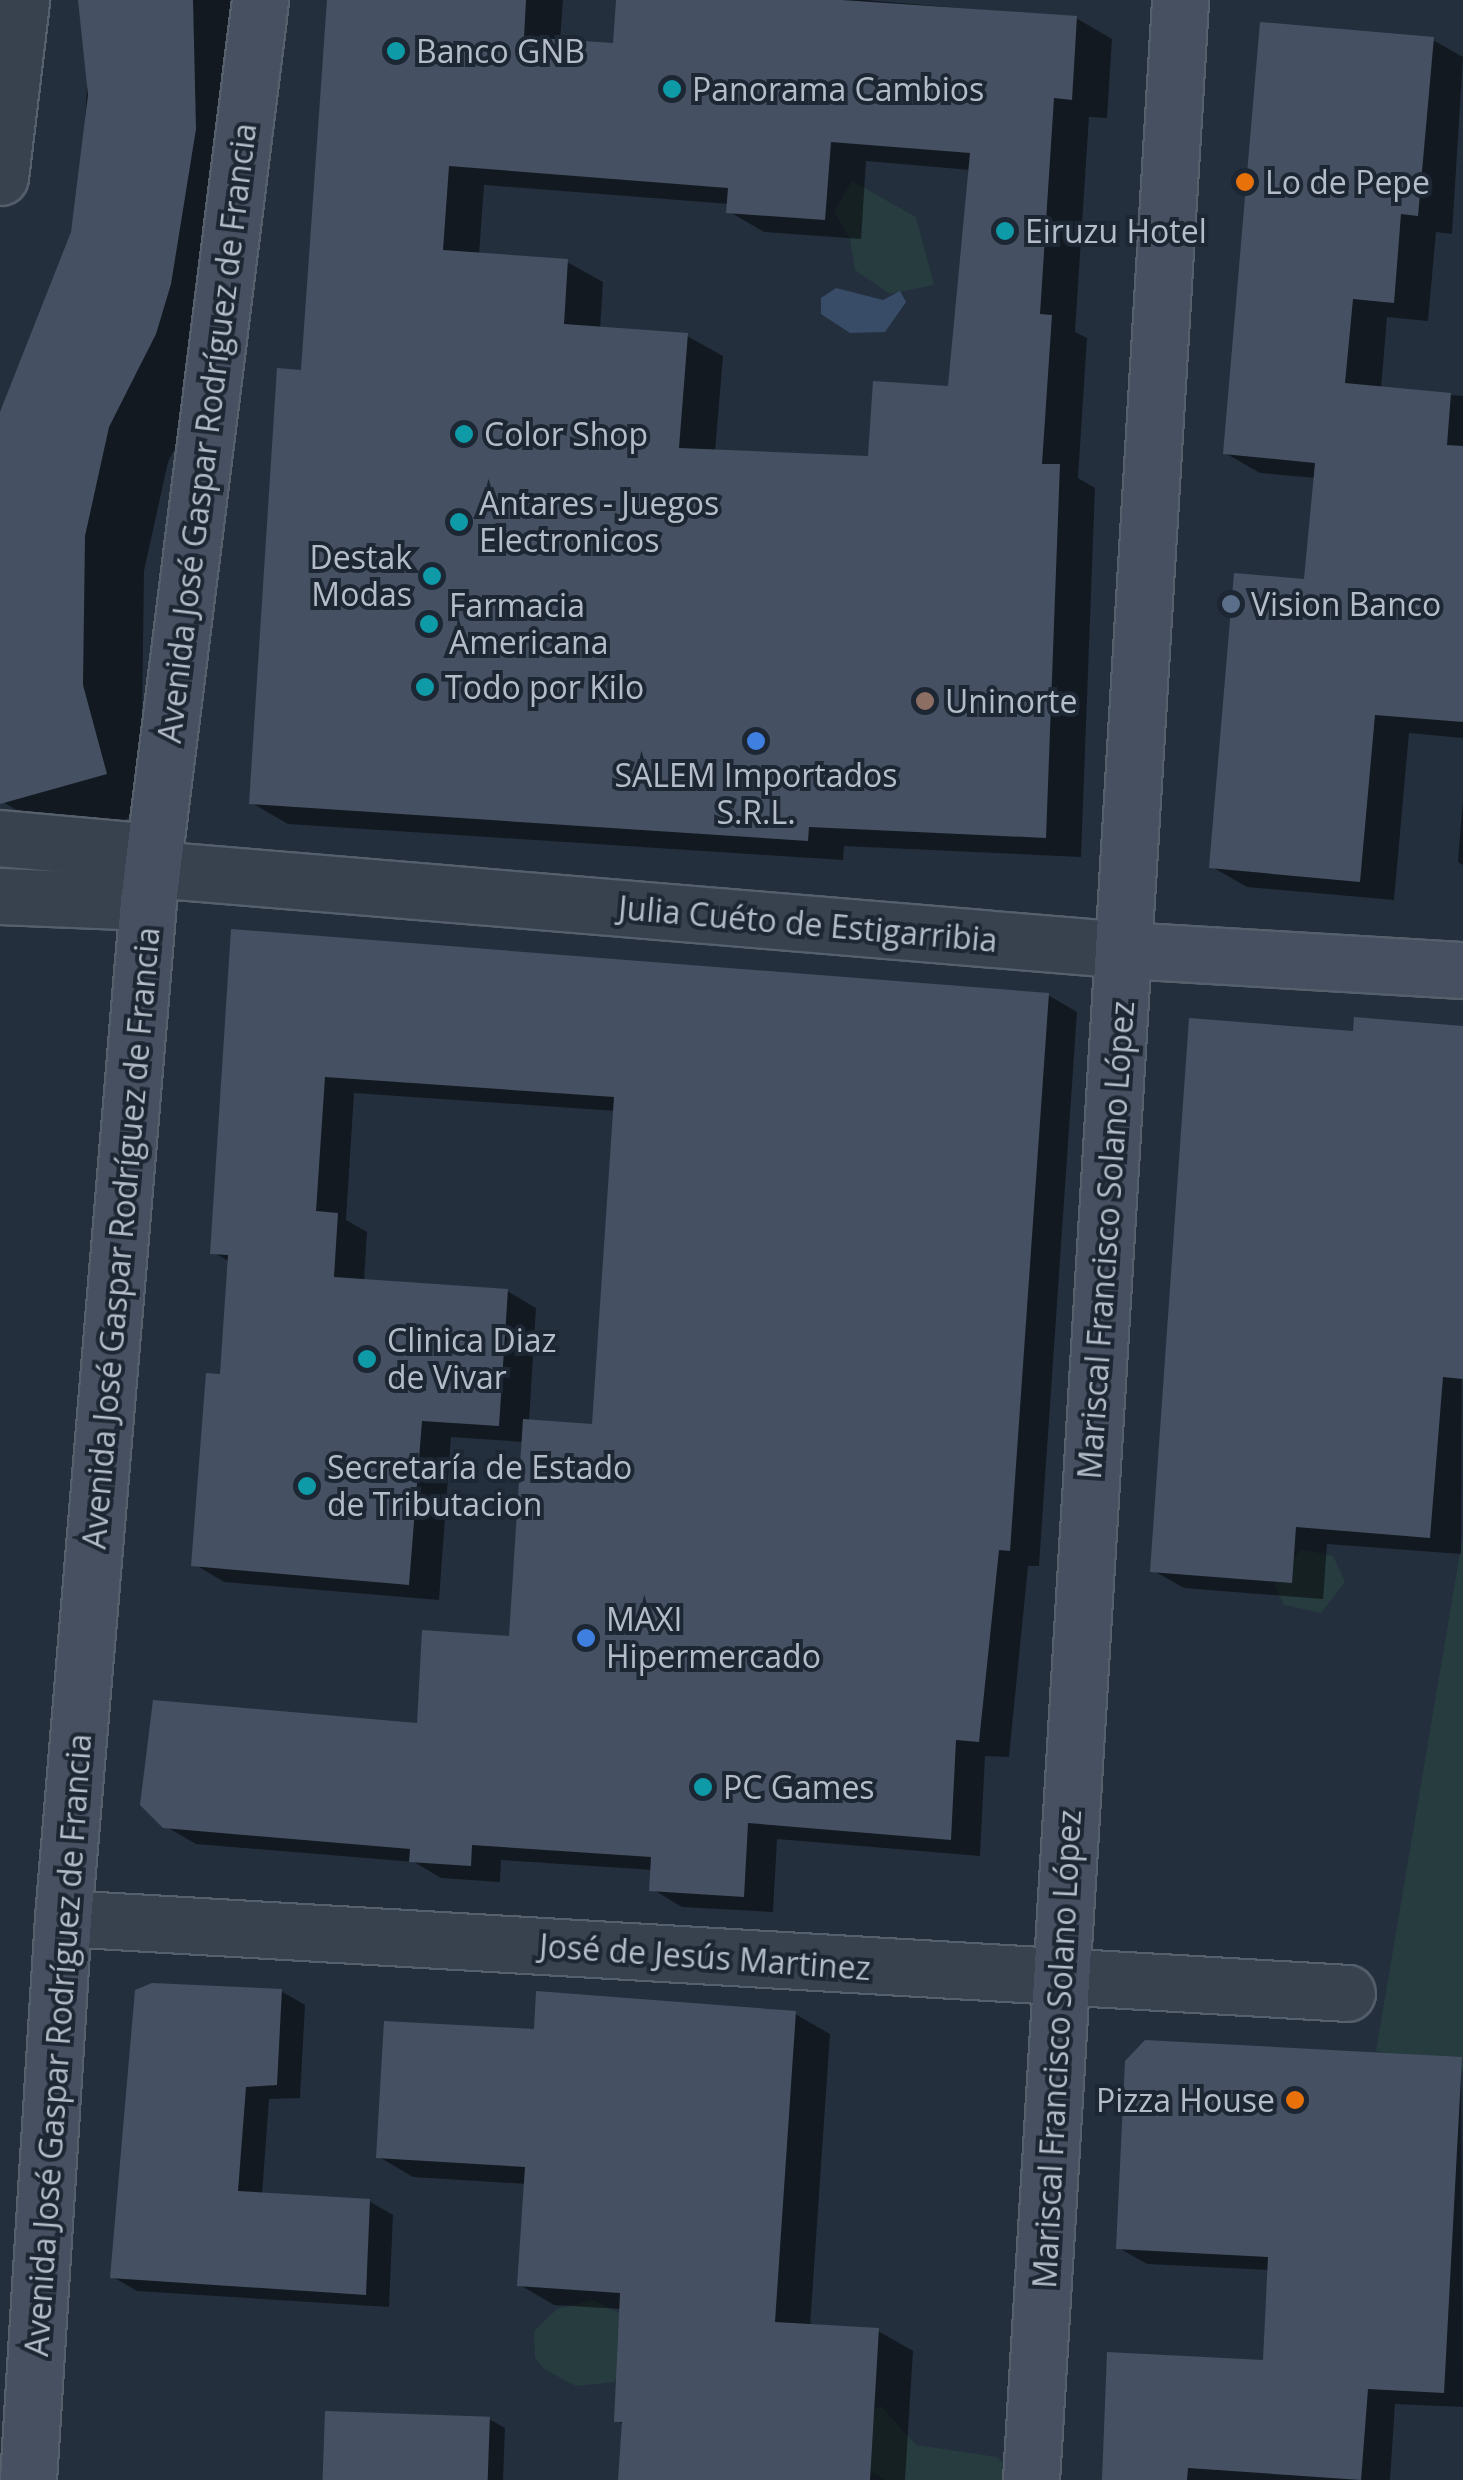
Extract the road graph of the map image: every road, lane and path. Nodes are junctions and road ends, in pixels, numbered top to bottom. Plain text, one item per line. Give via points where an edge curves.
1 (21, 0) edge
2 (260, 0) edge
3 (1180, 0) edge
4 (0, 177) edge
5 (0, 838) edge
6 (152, 874) junction
7 (0, 896) edge
8 (1125, 950) junction
9 (1463, 970) edge
10 (64, 1918) junction
11 (1061, 1979) junction
12 (1346, 1993) dead end
13 (28, 2480) edge
14 (1031, 2480) edge

1 - 4 street
2 - 6 street, Avenida José Gaspar Rodríguez de Francia
3 - 8 street, Mariscal Francisco Solano López
5 - 6 street, Julia Cuéto de Estigarribia
6 - 7 street, Julia Cuéto de Estigarribia
6 - 8 street, Julia Cuéto de Estigarribia
6 - 10 street, Avenida José Gaspar Rodríguez de Francia
8 - 9 street, Julia Cuéto de Estigarribia
8 - 11 street, Mariscal Francisco Solano López
10 - 11 street, José de Jesús Martinez
10 - 13 street, Avenida José Gaspar Rodríguez de Francia
11 - 12 street, José de Jesús Martinez
11 - 14 street, Mariscal Francisco Solano López

